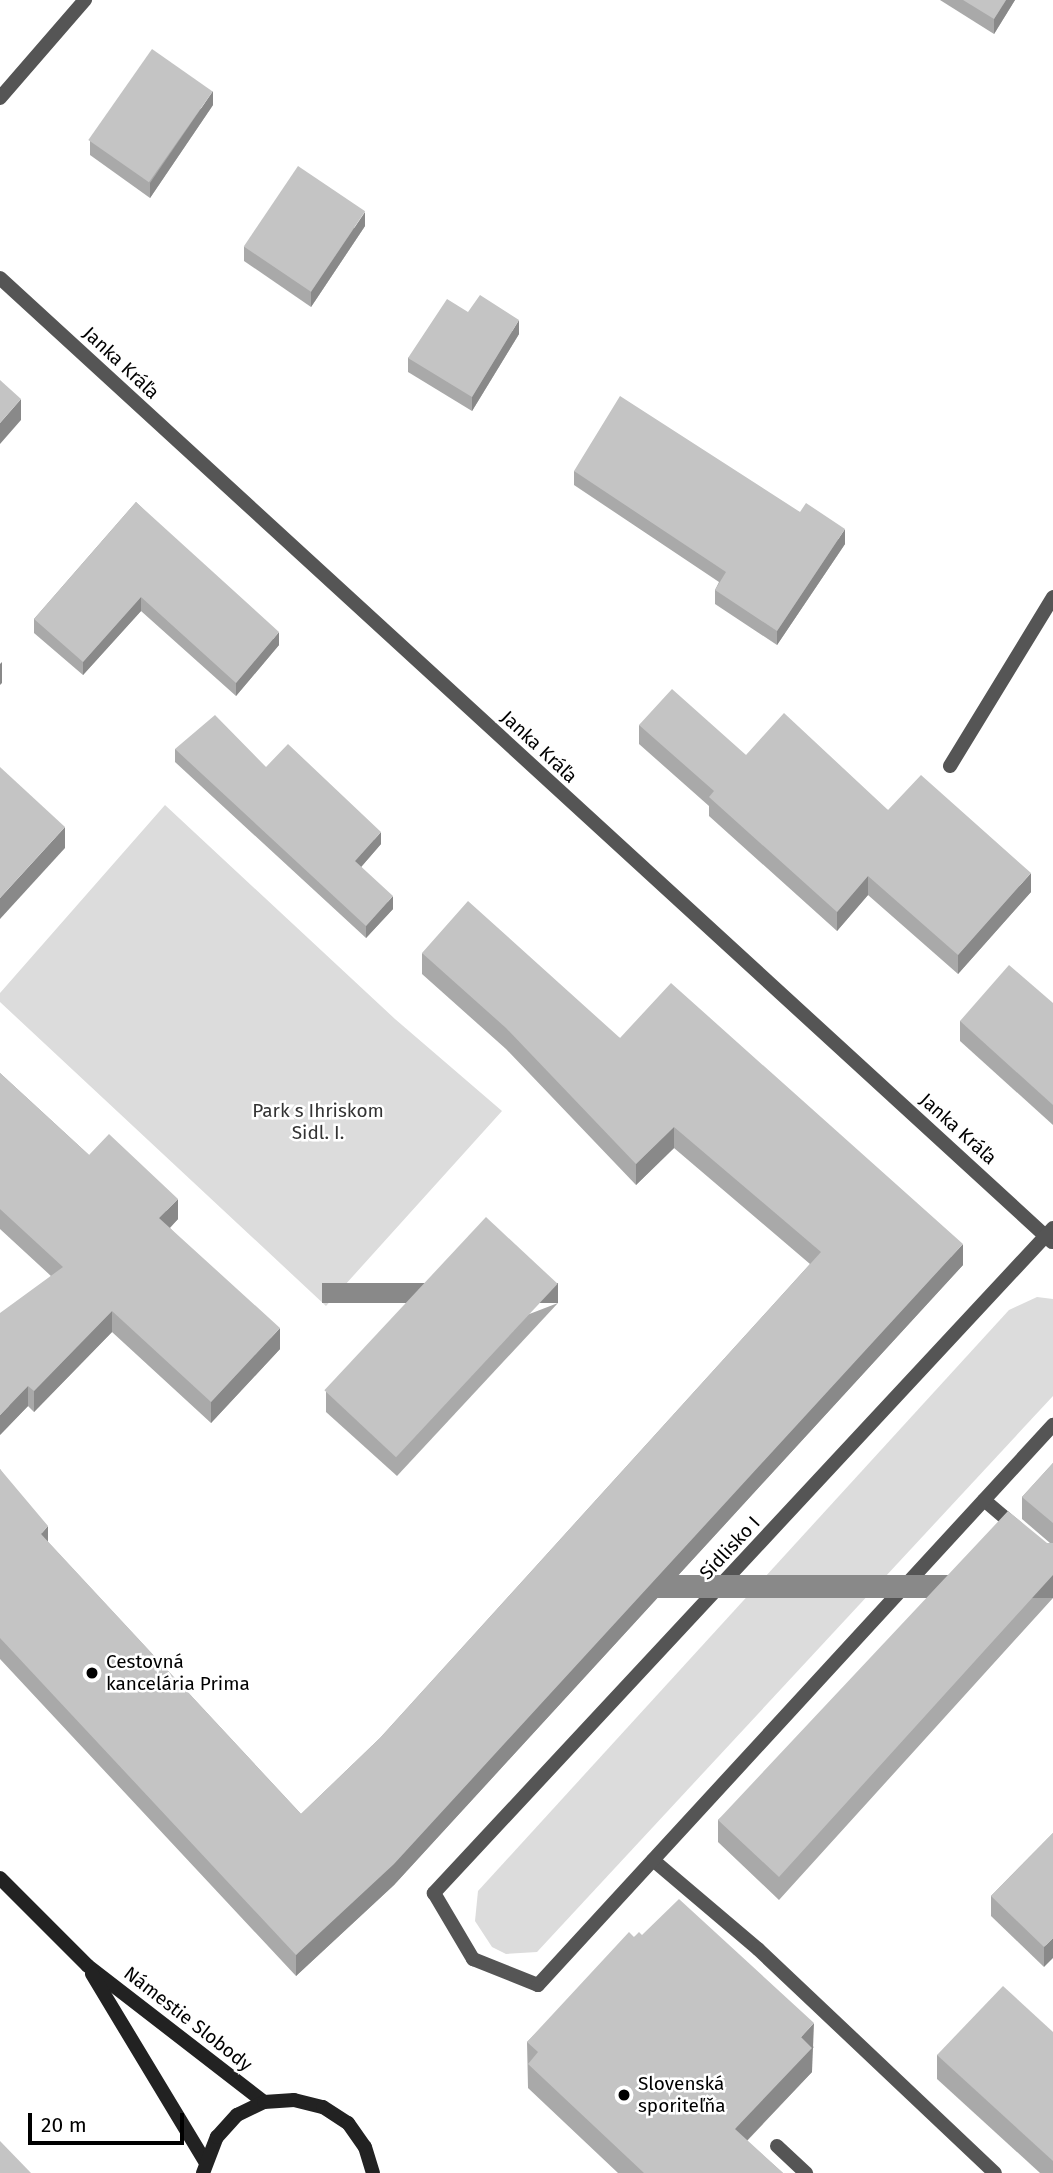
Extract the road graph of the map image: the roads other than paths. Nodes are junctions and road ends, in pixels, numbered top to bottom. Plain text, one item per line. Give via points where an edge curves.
1 (85, 0) edge
2 (0, 99) edge
3 (0, 278) edge
4 (1053, 597) edge
5 (950, 766) dead end
6 (1051, 1236) edge
7 (1053, 1425) edge
8 (984, 1500) junction
9 (1034, 1542) edge
10 (653, 1860) junction
11 (0, 1878) edge
12 (88, 1966) junction
13 (264, 2102) junction
14 (777, 2147) dead end
15 (204, 2167) edge
16 (373, 2173) edge
17 (806, 2173) edge
18 (995, 2173) edge

1 - 2 street
3 - 6 street, Janka Kráľa
4 - 5 street
6 - 10 street, Sídlisko I via 434,1893 473,1959 537,1985
7 - 8 street
8 - 9 street
8 - 10 street
10 - 18 street via 758,1950
11 - 12 street, Námestie Slobody
12 - 13 street, Námestie Slobody
12 - 15 street, Námestie Slobody
13 - 15 street via 237,2115 217,2137
13 - 16 street via 294,2100 323,2107 348,2123 365,2147
14 - 17 street

